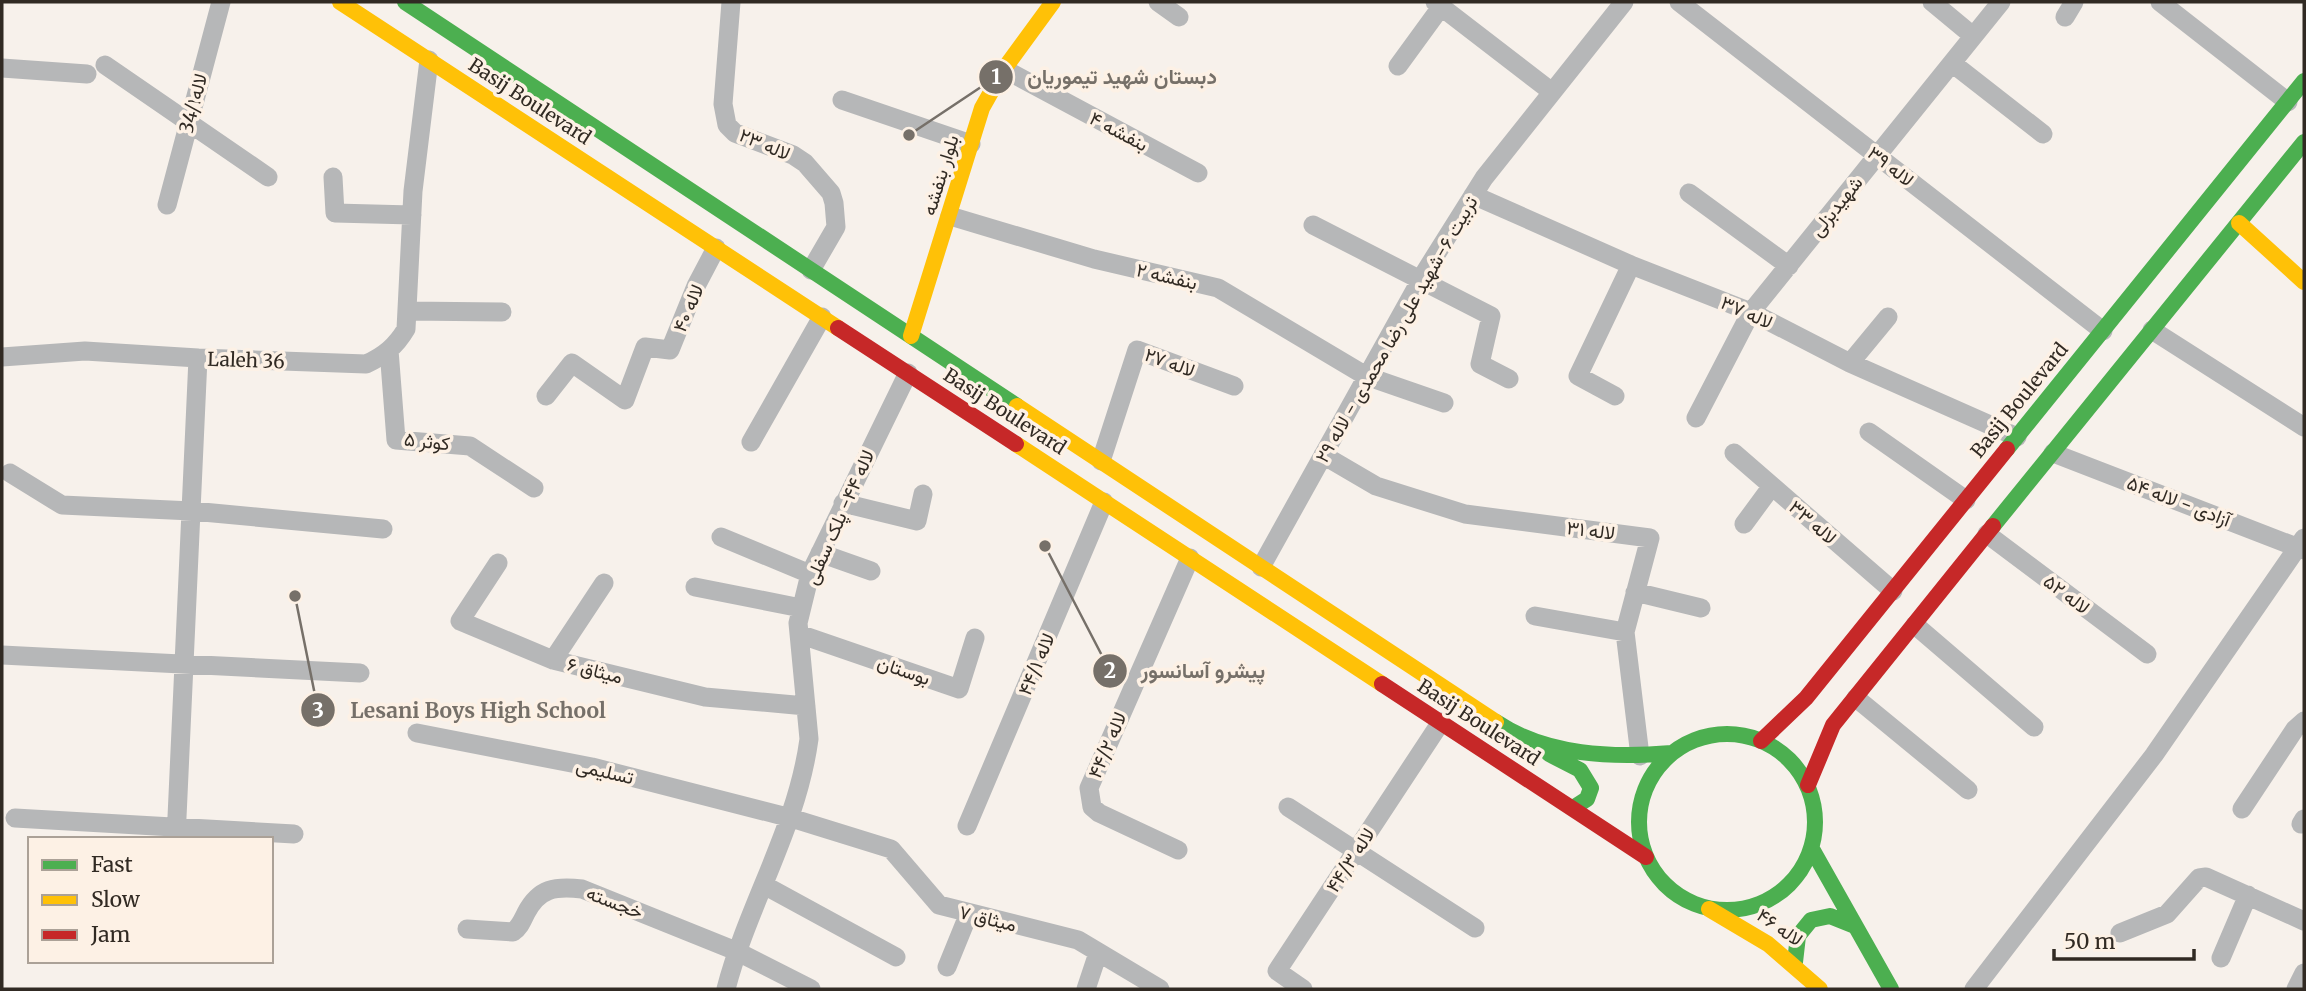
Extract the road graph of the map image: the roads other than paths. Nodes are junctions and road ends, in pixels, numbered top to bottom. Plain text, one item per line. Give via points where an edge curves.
1 (221, 2) edge
2 (340, 2) edge
3 (405, 2) edge
4 (731, 2) edge
5 (1053, 2) edge
6 (1158, 2) edge
7 (1624, 2) edge
8 (1679, 2) edge
9 (1933, 2) edge
10 (2001, 2) edge
11 (2160, 2) edge
12 (1438, 4) edge
13 (424, 8) edge
14 (1179, 17) dead end
15 (1973, 36) junction
16 (429, 60) junction
17 (1952, 63) junction
18 (105, 65) dead end
19 (1398, 65) dead end
20 (2, 68) edge
21 (1004, 69) junction
22 (87, 74) dead end
23 (2304, 81) edge
24 (1552, 92) junction
25 (842, 100) dead end
26 (2288, 102) junction
27 (187, 122) junction
28 (2043, 134) dead end
29 (2304, 142) edge
30 (971, 144) junction
31 (1877, 156) junction
32 (1198, 173) dead end
33 (268, 177) dead end
34 (333, 177) dead end
35 (1689, 193) dead end
36 (1473, 195) junction
37 (167, 205) dead end
38 (412, 215) junction
39 (950, 216) junction
40 (2239, 223) junction
41 (1313, 225) dead end
42 (716, 248) junction
43 (1631, 265) junction
44 (1789, 266) junction
45 (811, 270) junction
46 (1420, 280) junction
47 (2304, 282) edge
48 (408, 311) junction
49 (502, 312) dead end
50 (1751, 312) junction
51 (822, 317) junction
52 (1888, 317) dead end
53 (2152, 330) junction
54 (2102, 331) junction
55 (911, 336) junction
56 (389, 351) junction
57 (2, 357) edge
58 (198, 358) junction
59 (1850, 363) junction
60 (908, 373) junction
61 (1366, 376) junction
62 (1509, 379) dead end
63 (1234, 386) dead end
64 (545, 396) dead end
65 (1615, 396) dead end
66 (1444, 403) dead end
67 (1696, 418) dead end
68 (2304, 427) edge
69 (1869, 432) dead end
70 (2017, 437) junction
71 (751, 442) dead end
72 (1734, 453) dead end
73 (2053, 453) junction
74 (1323, 455) junction
75 (1101, 461) junction
76 (10, 473) dead end
77 (1772, 486) junction
78 (534, 488) dead end
79 (923, 494) dead end
80 (1966, 500) junction
81 (1104, 502) junction
82 (843, 503) junction
83 (192, 511) junction
84 (1744, 524) dead end
85 (383, 529) dead end
86 (1987, 534) junction
87 (721, 537) dead end
88 (2302, 545) edge
89 (820, 554) junction
90 (1190, 558) junction
91 (498, 562) dead end
92 (1261, 566) junction
93 (872, 571) dead end
94 (810, 574) junction
95 (604, 583) dead end
96 (695, 587) dead end
97 (1893, 591) junction
98 (1635, 592) junction
99 (801, 608) junction
100 (1701, 608) dead end
101 (1535, 616) dead end
102 (1915, 625) junction
103 (1625, 632) junction
104 (799, 634) junction
105 (975, 638) dead end
106 (2147, 654) dead end
107 (2, 655) edge
108 (553, 660) junction
109 (185, 663) junction
110 (360, 673) dead end
111 (1856, 698) junction
112 (806, 706) junction
113 (1810, 710) junction
114 (2304, 721) edge
115 (1441, 722) junction
116 (1833, 725) junction
117 (2034, 727) dead end
118 (417, 733) dead end
119 (1518, 737) junction
120 (1761, 741) junction
121 (1672, 753) junction
122 (1640, 756) junction
123 (1808, 785) junction
124 (1968, 790) dead end
125 (1288, 807) dead end
126 (1573, 808) junction
127 (2242, 809) dead end
128 (15, 818) dead end
129 (791, 818) junction
130 (967, 826) dead end
131 (176, 833) edge
132 (294, 834) dead end
133 (1812, 849) junction
134 (1178, 850) dead end
135 (1356, 851) junction
136 (1646, 857) junction
137 (764, 885) junction
138 (2248, 895) junction
139 (1709, 909) junction
140 (969, 913) junction
141 (2304, 921) edge
142 (1856, 926) junction
143 (1475, 928) dead end
144 (467, 929) dead end
145 (2120, 933) dead end
146 (736, 951) junction
147 (1098, 953) junction
148 (896, 957) dead end
149 (2221, 958) dead end
150 (1795, 962) junction
151 (947, 967) dead end
152 (2304, 973) edge
153 (1983, 987) edge
154 (726, 989) edge
155 (811, 989) edge
156 (1086, 989) edge
157 (1160, 989) edge
158 (1303, 989) edge
159 (1820, 989) edge
160 (1891, 989) edge
161 (2296, 989) edge

1 - 27 street, لاله34/۱
2 - 16 main road, Basij Boulevard
3 - 13 main road, Basij Boulevard
4 - 45 street, لاله ۲۳ via 723,104 727,125 793,155 831,193 836,227
5 - 21 main road, بلوار بنفشه
6 - 14 street
7 - 24 street, تربیت ۶-شهید علی رضا محمدی - لاله ۲۹
8 - 31 street, لاله ۳۹
9 - 15 street
10 - 15 street, شهیدبزلی
11 - 26 street
12 - 19 street
12 - 24 street
13 - 45 main road, Basij Boulevard
15 - 17 street, شهیدبزلی
16 - 38 street
16 - 42 main road, Basij Boulevard
17 - 28 street
17 - 31 street, شهیدبزلی
18 - 27 street
20 - 22 street
21 - 30 main road, بلوار بنفشه via 982,108
21 - 32 street, بنفشه ۴
23 - 26 main road, Basij Boulevard
24 - 36 street, تربیت ۶-شهید علی رضا محمدی - لاله ۲۹
25 - 30 street
26 - 54 main road, Basij Boulevard
27 - 33 street
27 - 37 street, لاله34/۱
29 - 40 main road
30 - 39 main road, بلوار بنفشه
31 - 44 street, شهیدبزلی
31 - 54 street, لاله ۳۹
34 - 38 street via 335,213
35 - 44 street
36 - 43 street, لاله ۳۷
36 - 46 street, تربیت ۶-شهید علی رضا محمدی - لاله ۲۹
38 - 48 street
39 - 55 main road, بلوار بنفشه
39 - 61 street, بنفشه ۲ via 1094,260 1218,288
40 - 47 main road
40 - 53 main road
41 - 46 street
42 - 51 main road, Basij Boulevard
42 - 64 street, لاله ۴۰ via 670,350 645,347 625,400 572,363
43 - 50 street, لاله ۳۷
43 - 65 street via 1578,376
44 - 50 street, شهیدبزلی
45 - 55 main road, Basij Boulevard
46 - 61 street, تربیت ۶-شهید علی رضا محمدی - لاله ۲۹
46 - 62 street via 1491,316 1480,364
48 - 49 street
48 - 56 street via 406,329
50 - 59 street, لاله ۳۷
50 - 67 street, شهیدبزلی
51 - 60 main road, Basij Boulevard
51 - 71 street
52 - 59 street
53 - 68 street
53 - 73 main road
54 - 70 main road, Basij Boulevard
55 - 75 main road, Basij Boulevard
56 - 58 street, Laleh 36 via 366,364
56 - 78 street, کوثر ۵ via 396,440 470,446
57 - 58 street via 85,351
58 - 83 street, Laleh 36
59 - 70 street, لاله ۳۷
60 - 81 main road, Basij Boulevard
60 - 82 street, لاله ۴۴- پلک سفلی
61 - 66 street, بنفشه ۲
61 - 74 street, تربیت ۶-شهید علی رضا محمدی - لاله ۲۹
63 - 75 street, لاله ۲۷ via 1137,349
69 - 80 street
70 - 80 main road, Basij Boulevard
72 - 77 street, لاله ۳۳
73 - 86 main road
73 - 88 street, آزادی - لاله ۵۴
74 - 92 street, تربیت ۶-شهید علی رضا محمدی - لاله ۲۹
74 - 98 street, لاله ۳۱ via 1376,486 1465,514 1650,538
75 - 92 main road, Basij Boulevard
76 - 83 street via 62,505
77 - 84 street
77 - 97 street, لاله ۳۳
79 - 82 street via 917,521
80 - 97 main road, Basij Boulevard
81 - 90 main road, Basij Boulevard
81 - 130 street, لاله ۴۴/۱
82 - 89 street, لاله ۴۴- پلک سفلی
83 - 85 street
83 - 109 street, Laleh 36
86 - 102 main road
86 - 106 street, لاله ۵۲
87 - 94 street
88 - 153 street
89 - 93 street
89 - 94 street, لاله ۴۴- پلک سفلی
90 - 115 main road, Basij Boulevard
90 - 134 street, لاله ۴۴/۲ via 1089,788 1091,807 1099,813
91 - 108 street, میثاق ۶ via 460,621
92 - 119 main road, Basij Boulevard
94 - 99 street, لاله ۴۴- پلک سفلی
95 - 108 street
96 - 99 street
97 - 113 main road, Basij Boulevard
98 - 100 street
98 - 103 street, لاله ۳۱
99 - 104 street, لاله ۴۴- پلک سفلی
101 - 103 street
102 - 111 main road
102 - 117 street
103 - 122 street, لاله ۳۱
104 - 105 street, بوستان via 959,689
104 - 112 street, لاله ۴۴- پلک سفلی
107 - 109 street
108 - 112 street, میثاق ۶ via 705,696
109 - 110 street
109 - 131 street, Laleh 36
111 - 116 main road
111 - 124 street
112 - 129 street, لاله ۴۴- پلک سفلی via 809,739
113 - 116 main road via 1824,726
113 - 120 main road, Basij Boulevard
114 - 127 street
115 - 126 main road, Basij Boulevard
115 - 135 street, لاله ۴۴/۳
116 - 123 main road
118 - 129 street, تسلیمی via 592,767
119 - 122 main road, Basij Boulevard via 1572,752
119 - 126 main road via 1580,770 1591,788 1587,799
120 - 121 main road via 1715,735
120 - 123 main road via 1780,751
121 - 122 main road, Basij Boulevard
121 - 136 main road via 1653,774 1641,801 1639,829
123 - 133 main road via 1816,827
125 - 135 street
126 - 136 main road, Basij Boulevard
128 - 131 street
129 - 137 street, لاله ۴۴- پلک سفلی
129 - 140 street, میثاق ۷ via 891,849 939,905
131 - 132 street
133 - 139 main road via 1801,872 1772,898 1735,911
133 - 142 main road
135 - 143 street
135 - 158 street, لاله ۴۴/۳ via 1277,971
136 - 139 main road via 1661,881 1683,899
137 - 146 street, لاله ۴۴- پلک سفلی
137 - 148 street
138 - 141 street
138 - 145 street via 2199,878 2167,914
138 - 149 street
139 - 150 main road, لاله ۴۶ via 1762,936
140 - 147 street, میثاق ۷ via 1078,940
140 - 151 street
142 - 150 main road via 1839,915 1819,915 1802,925 1794,943
142 - 160 main road
144 - 146 street, خجسته via 513,932 532,901 556,886 582,889
146 - 154 street, لاله ۴۴- پلک سفلی
146 - 155 street
147 - 156 street
147 - 157 street, میثاق ۷
150 - 159 main road, لاله ۴۶
152 - 161 street

